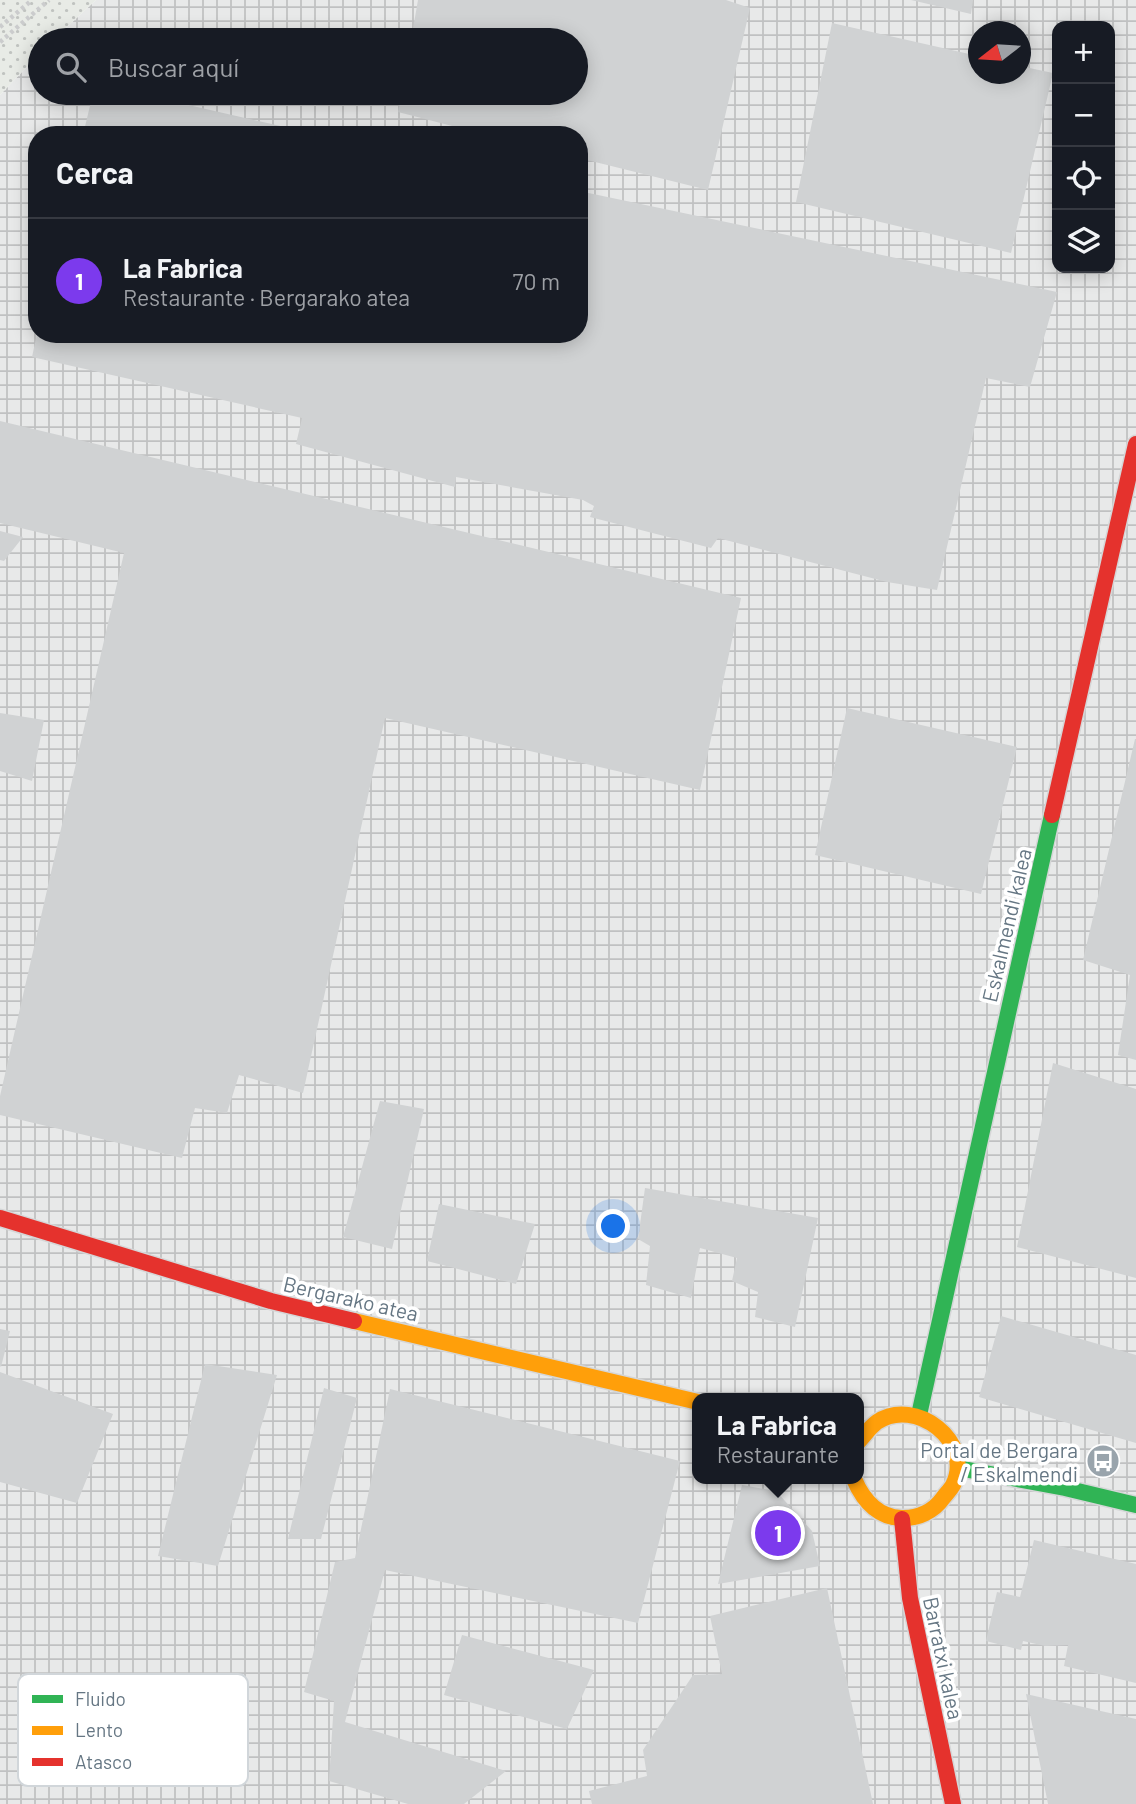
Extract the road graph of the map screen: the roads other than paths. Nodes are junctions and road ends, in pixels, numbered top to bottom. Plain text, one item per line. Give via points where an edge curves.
1 (1136, 444) edge
2 (0, 1218) edge
3 (692, 1401) edge
4 (919, 1415) junction
5 (864, 1433) edge
6 (958, 1468) junction
7 (856, 1484) edge
8 (1136, 1505) edge
9 (902, 1519) junction
10 (953, 1804) edge

1 - 4 street, Eskalmendi kalea
2 - 3 street, Bergarako atea via 271,1301
4 - 5 street via 900,1413 882,1418
4 - 6 street via 948,1435
6 - 8 street
6 - 9 street via 950,1494 929,1513
7 - 9 street via 871,1507
9 - 10 street, Barratxi kalea via 910,1598

